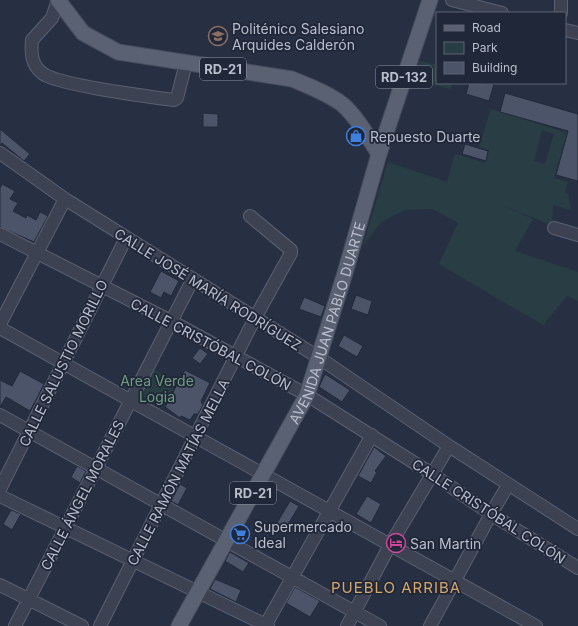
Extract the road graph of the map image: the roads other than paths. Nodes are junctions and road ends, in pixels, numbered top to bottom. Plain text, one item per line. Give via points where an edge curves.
1 (58, 0) edge
2 (430, 0) edge
3 (452, 0) edge
4 (562, 0) edge
5 (498, 12) edge
6 (561, 12) edge
7 (566, 30) edge
8 (578, 33) edge
9 (186, 64) junction
10 (0, 153) edge
11 (379, 154) junction
12 (65, 199) junction
13 (250, 216) dead end
14 (554, 228) dead end
15 (0, 234) edge
16 (578, 235) edge
17 (126, 238) junction
18 (36, 252) junction
19 (193, 279) junction
20 (101, 285) junction
21 (255, 318) junction
22 (171, 322) junction
23 (0, 324) edge
24 (0, 328) edge
25 (236, 357) junction
26 (318, 357) junction
27 (63, 363) junction
28 (307, 395) junction
29 (131, 400) junction
30 (0, 415) edge
31 (29, 431) junction
32 (372, 435) junction
33 (196, 436) junction
34 (449, 446) junction
35 (96, 469) junction
36 (264, 474) junction
37 (432, 474) junction
38 (508, 485) junction
39 (0, 489) edge
40 (0, 496) edge
41 (161, 504) junction
42 (330, 511) junction
43 (490, 514) junction
44 (66, 528) junction
45 (578, 529) edge
46 (226, 540) junction
47 (390, 545) junction
48 (133, 560) junction
49 (578, 568) edge
50 (293, 576) junction
51 (455, 581) junction
52 (0, 585) edge
53 (198, 592) junction
54 (29, 600) junction
55 (355, 611) junction
56 (15, 626) edge
57 (82, 626) edge
58 (100, 626) edge
59 (179, 626) edge
60 (266, 626) edge
61 (347, 626) edge
62 (380, 626) edge
63 (430, 626) edge
64 (536, 626) edge

1 - 9 main road, RD-21 via 83,33 118,52
1 - 9 street via 52,18 32,40 32,60 38,70 46,76 77,84 175,100
2 - 11 main road, AVENIDA JUAN PABLO DUARTE / RD-132
3 - 5 street
4 - 6 street
7 - 8 street
9 - 11 main road, RD-21 via 292,80 319,90 342,105
10 - 12 street, CALLE JOSÉ MARÍA RODRÍGUEZ
11 - 26 main road, AVENIDA JUAN PABLO DUARTE / RD-21
12 - 17 street, CALLE JOSÉ MARÍA RODRÍGUEZ
12 - 18 street
13 - 21 street, CALLE RAMÓN MATÍAS MELLA via 292,251
14 - 16 street
15 - 18 street, CALLE CRISTÓBAL COLÓN
17 - 19 street, CALLE JOSÉ MARÍA RODRÍGUEZ
17 - 20 street, CALLE SALUSTIO MORILLO
18 - 20 street, CALLE CRISTÓBAL COLÓN
18 - 23 street
19 - 21 street, CALLE JOSÉ MARÍA RODRÍGUEZ
19 - 22 street, CALLE ÁNGEL MORALES
20 - 22 street, CALLE CRISTÓBAL COLÓN
20 - 27 street, CALLE SALUSTIO MORILLO
21 - 25 street, CALLE RAMÓN MATÍAS MELLA
21 - 26 street, CALLE JOSÉ MARÍA RODRÍGUEZ
22 - 25 street, CALLE CRISTÓBAL COLÓN
22 - 29 street, CALLE ÁNGEL MORALES
24 - 27 street
25 - 28 street, CALLE CRISTÓBAL COLÓN
25 - 33 street, CALLE RAMÓN MATÍAS MELLA
26 - 28 main road, AVENIDA JUAN PABLO DUARTE / RD-21
26 - 34 street, CALLE JOSÉ MARÍA RODRÍGUEZ
27 - 29 street
27 - 31 street, CALLE SALUSTIO MORILLO
28 - 32 street, CALLE CRISTÓBAL COLÓN
28 - 36 main road, AVENIDA JUAN PABLO DUARTE / RD-21
29 - 33 street
29 - 35 street, CALLE ÁNGEL MORALES
30 - 31 street
31 - 35 street
31 - 39 street, CALLE SALUSTIO MORILLO
32 - 37 street, CALLE CRISTÓBAL COLÓN
32 - 42 street
33 - 36 street
33 - 41 street, CALLE RAMÓN MATÍAS MELLA
34 - 37 street
34 - 38 street, CALLE JOSÉ MARÍA RODRÍGUEZ
35 - 41 street
35 - 44 street, CALLE ÁNGEL MORALES
36 - 42 street
36 - 46 main road, AVENIDA JUAN PABLO DUARTE / RD-21
37 - 43 street, CALLE CRISTÓBAL COLÓN
37 - 47 street
38 - 43 street
38 - 45 street, CALLE JOSÉ MARÍA RODRÍGUEZ
40 - 44 street
41 - 46 street
41 - 48 street, CALLE RAMÓN MATÍAS MELLA
42 - 47 street
42 - 50 street
43 - 49 street, CALLE CRISTÓBAL COLÓN
43 - 51 street
44 - 48 street
44 - 54 street, CALLE ÁNGEL MORALES
46 - 50 street
46 - 53 main road, AVENIDA JUAN PABLO DUARTE / RD-21
47 - 51 street
47 - 55 street
48 - 53 street
48 - 58 street, CALLE RAMÓN MATÍAS MELLA
50 - 55 street
50 - 60 street
51 - 63 street
51 - 64 street
52 - 54 street
53 - 59 main road, AVENIDA JUAN PABLO DUARTE / RD-21
53 - 60 street
54 - 56 street, CALLE ÁNGEL MORALES
54 - 57 street
55 - 61 street
55 - 62 street

